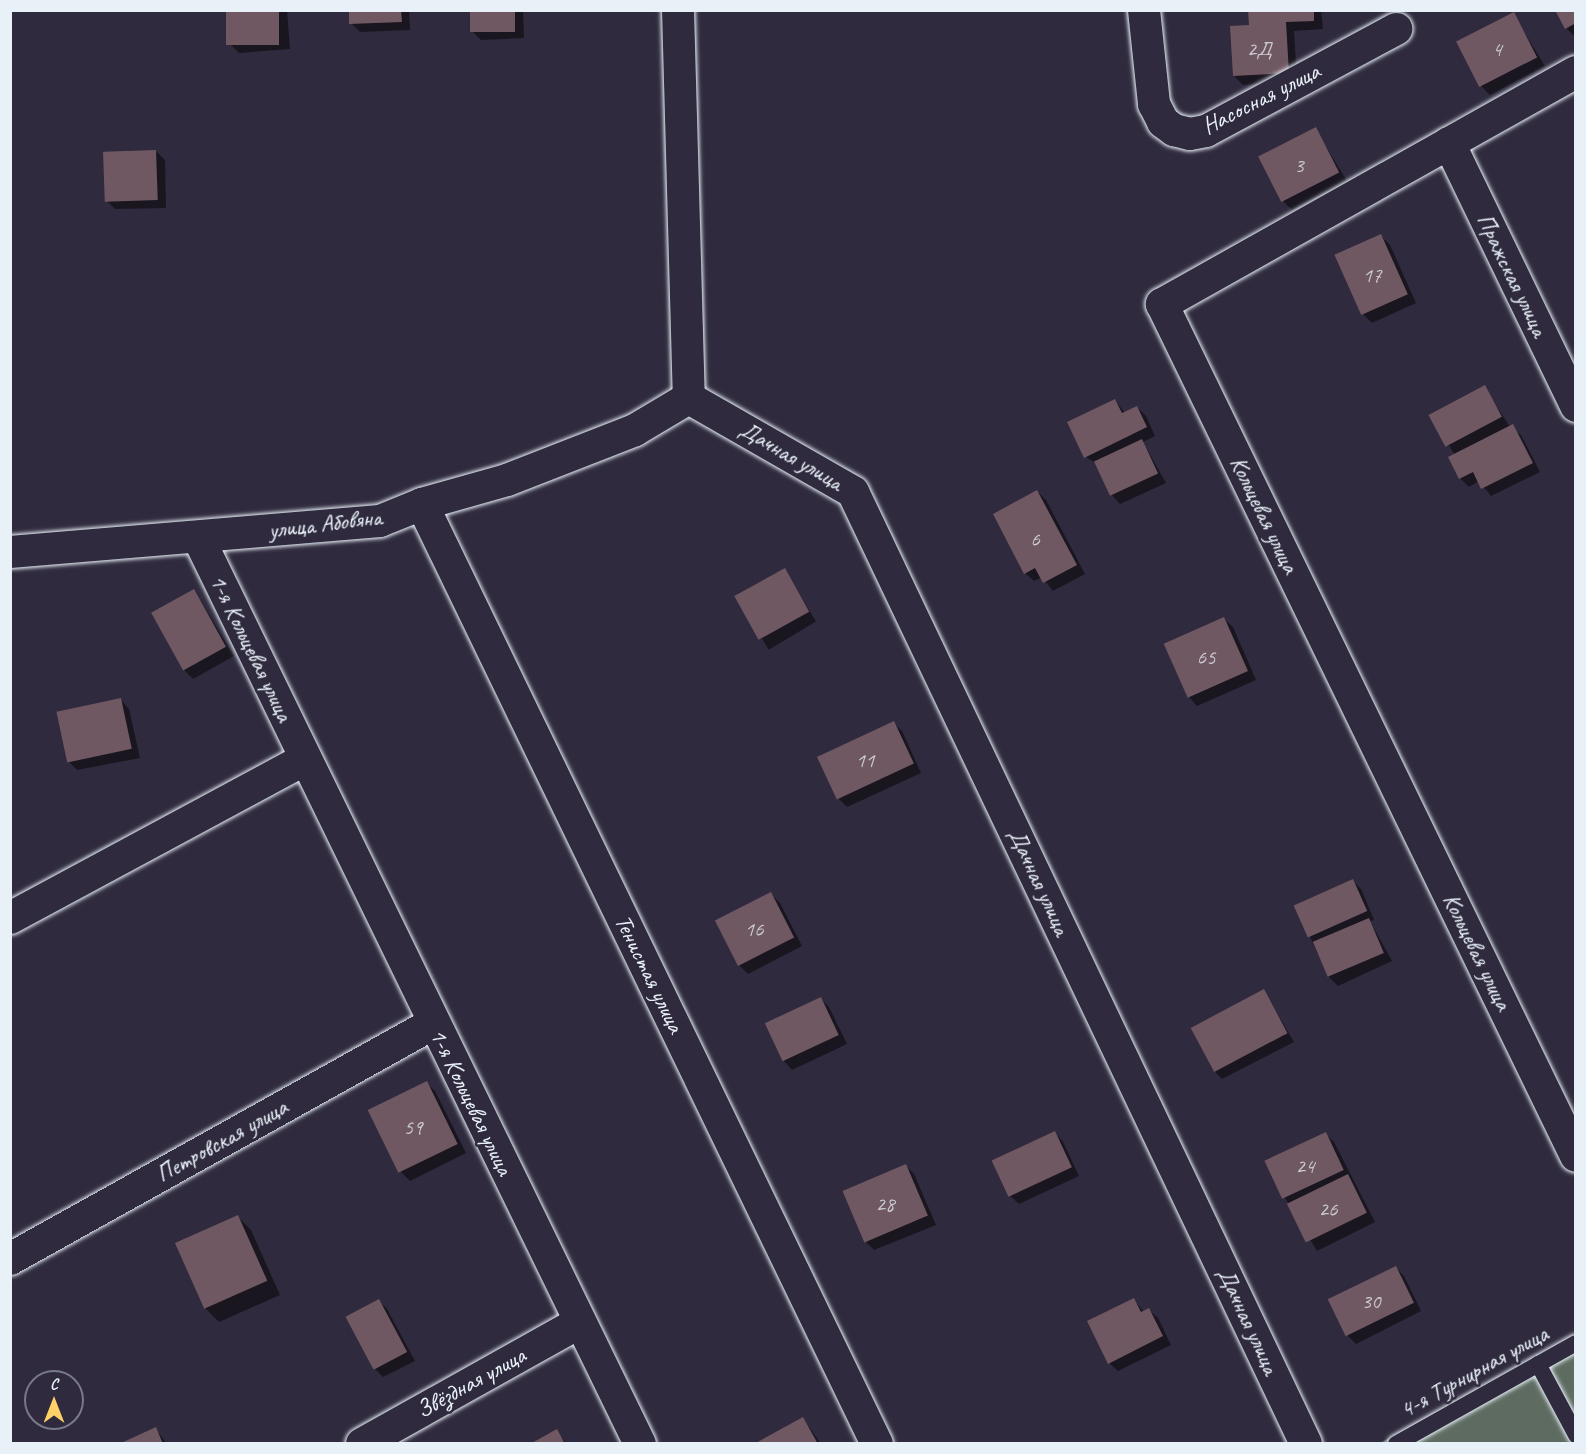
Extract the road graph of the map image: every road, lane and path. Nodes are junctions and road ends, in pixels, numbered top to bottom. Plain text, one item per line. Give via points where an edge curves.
1 (678, 10) edge
2 (1144, 10) edge
3 (1396, 29) dead end
4 (1575, 72) edge
5 (1449, 143) junction
6 (689, 398) junction
7 (1575, 406) edge
8 (422, 504) junction
9 (198, 537) junction
10 (10, 552) edge
11 (305, 759) junction
12 (10, 918) edge
13 (433, 1024) junction
14 (1575, 1152) edge
15 (10, 1259) edge
16 (580, 1322) junction
17 (1575, 1343) edge
18 (1538, 1364) junction
19 (1575, 1435) edge
20 (362, 1443) edge
21 (640, 1443) edge
22 (877, 1443) edge
23 (1306, 1443) edge
24 (1396, 1443) edge

1 - 6 street
2 - 3 street, Насосная улица via 1154,104 1163,122 1190,134 1206,131
4 - 5 street, Кольцевая улица
5 - 7 street, Пражская улица
5 - 14 street, Кольцевая улица via 1162,304
6 - 8 street, улица Абовяна via 635,430 507,480
6 - 23 street, Дачная улица via 853,492
8 - 9 street, улица Абовяна via 380,521
8 - 22 street, Тенистая улица
9 - 10 street, улица Абовяна
9 - 11 street, 1-я Кольцевая улица
11 - 12 street
11 - 13 street, 1-я Кольцевая улица
13 - 15 street, Петровская улица
13 - 16 street, 1-я Кольцевая улица
16 - 20 street, Звёздная улица
16 - 21 street, 1-я Кольцевая улица
17 - 18 lane, 4-я Турнирная улица
18 - 19 lane
18 - 24 lane, 4-я Турнирная улица

